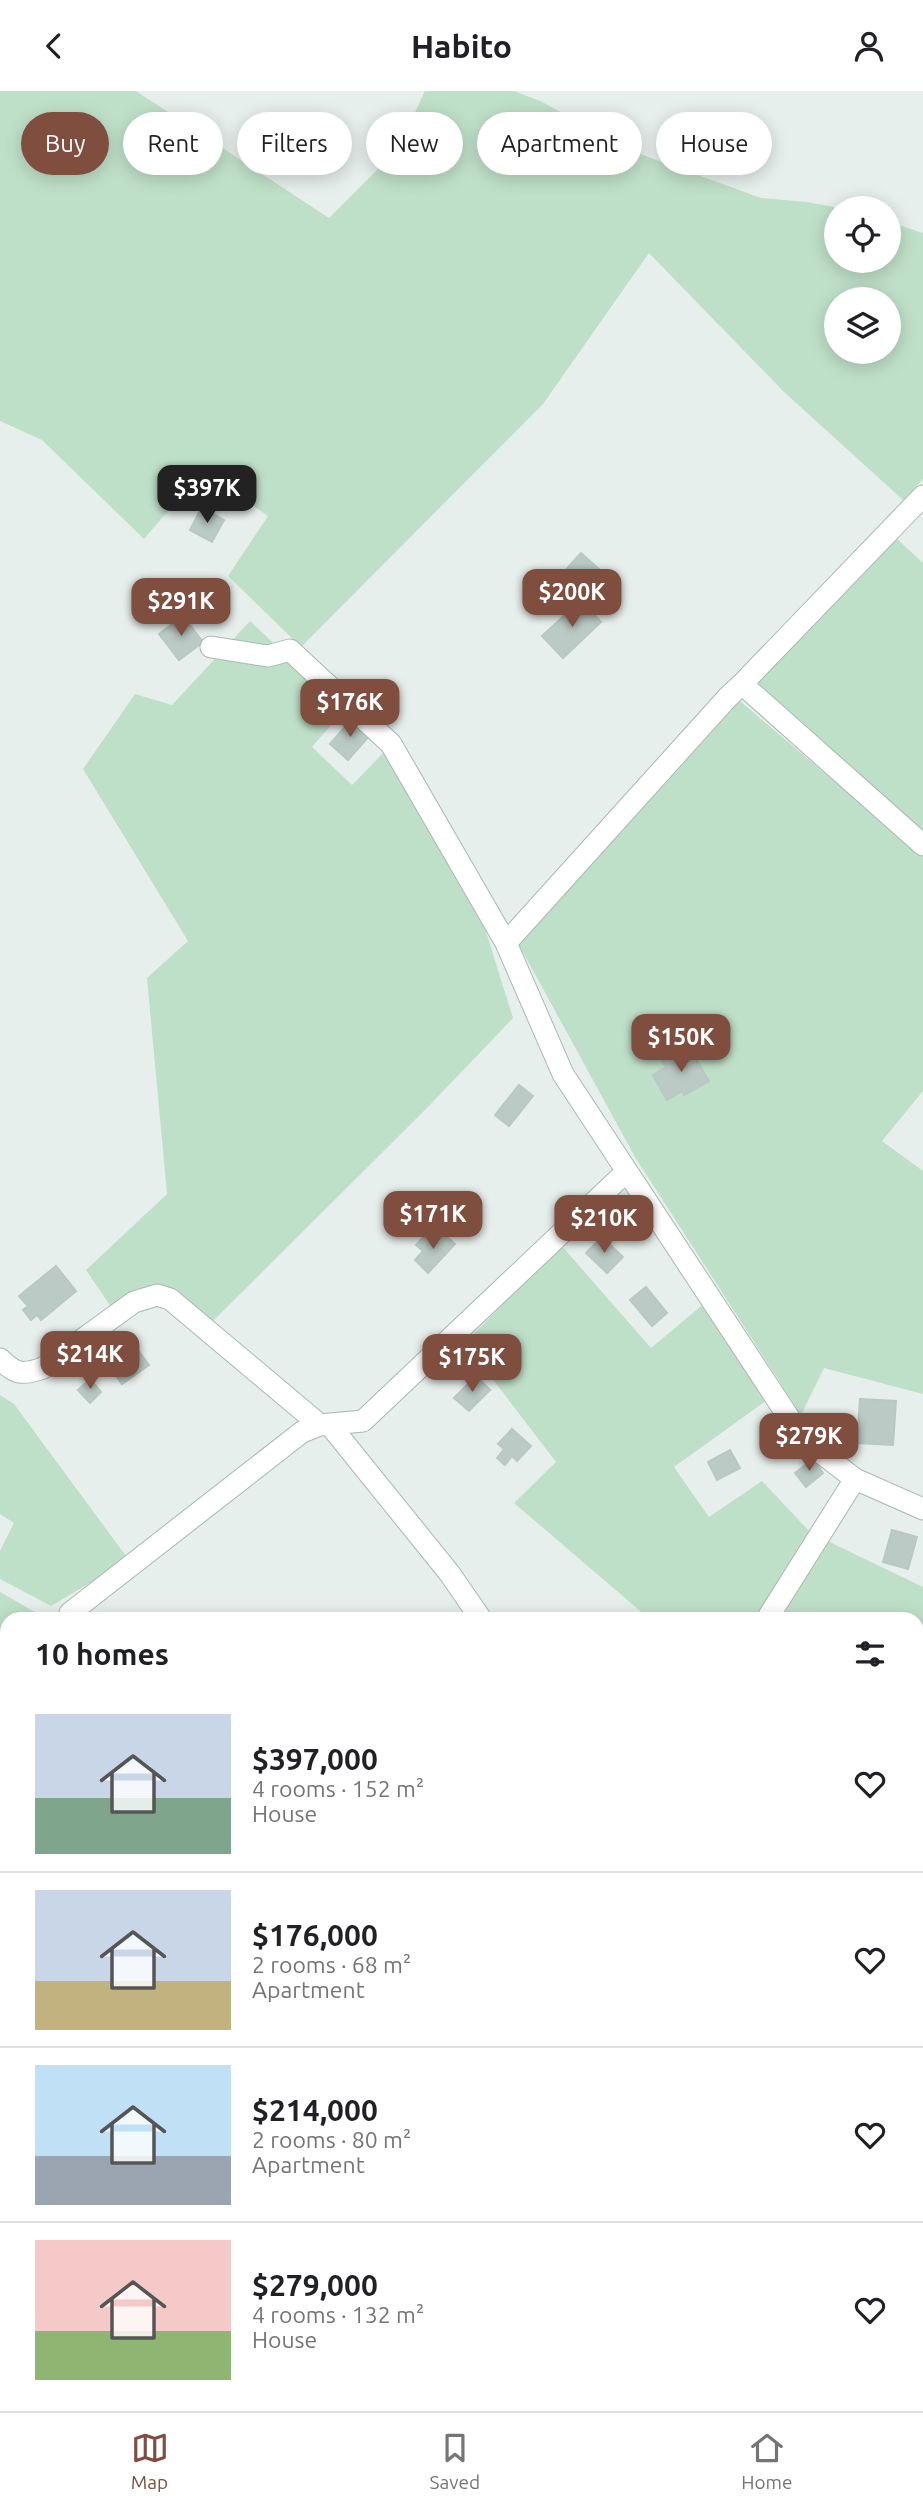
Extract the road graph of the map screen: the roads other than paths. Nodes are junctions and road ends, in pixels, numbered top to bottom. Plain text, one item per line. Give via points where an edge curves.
1 (923, 496) edge
2 (211, 647) dead end
3 (742, 684) junction
4 (923, 845) edge
5 (506, 943) junction
6 (626, 1172) junction
7 (0, 1359) edge
8 (324, 1425) junction
9 (855, 1479) junction
10 (923, 1509) edge
11 (71, 1612) edge
12 (476, 1612) edge
13 (771, 1612) edge

1 - 3 street
2 - 5 street via 268,656 290,650 391,744
3 - 4 street
3 - 5 street
5 - 6 street via 563,1074
6 - 8 street via 363,1421
6 - 9 street via 803,1439
7 - 8 street via 26,1374 43,1368 134,1302 157,1295 170,1299
8 - 11 street via 302,1432
8 - 12 street via 450,1574
9 - 10 street
9 - 13 street

